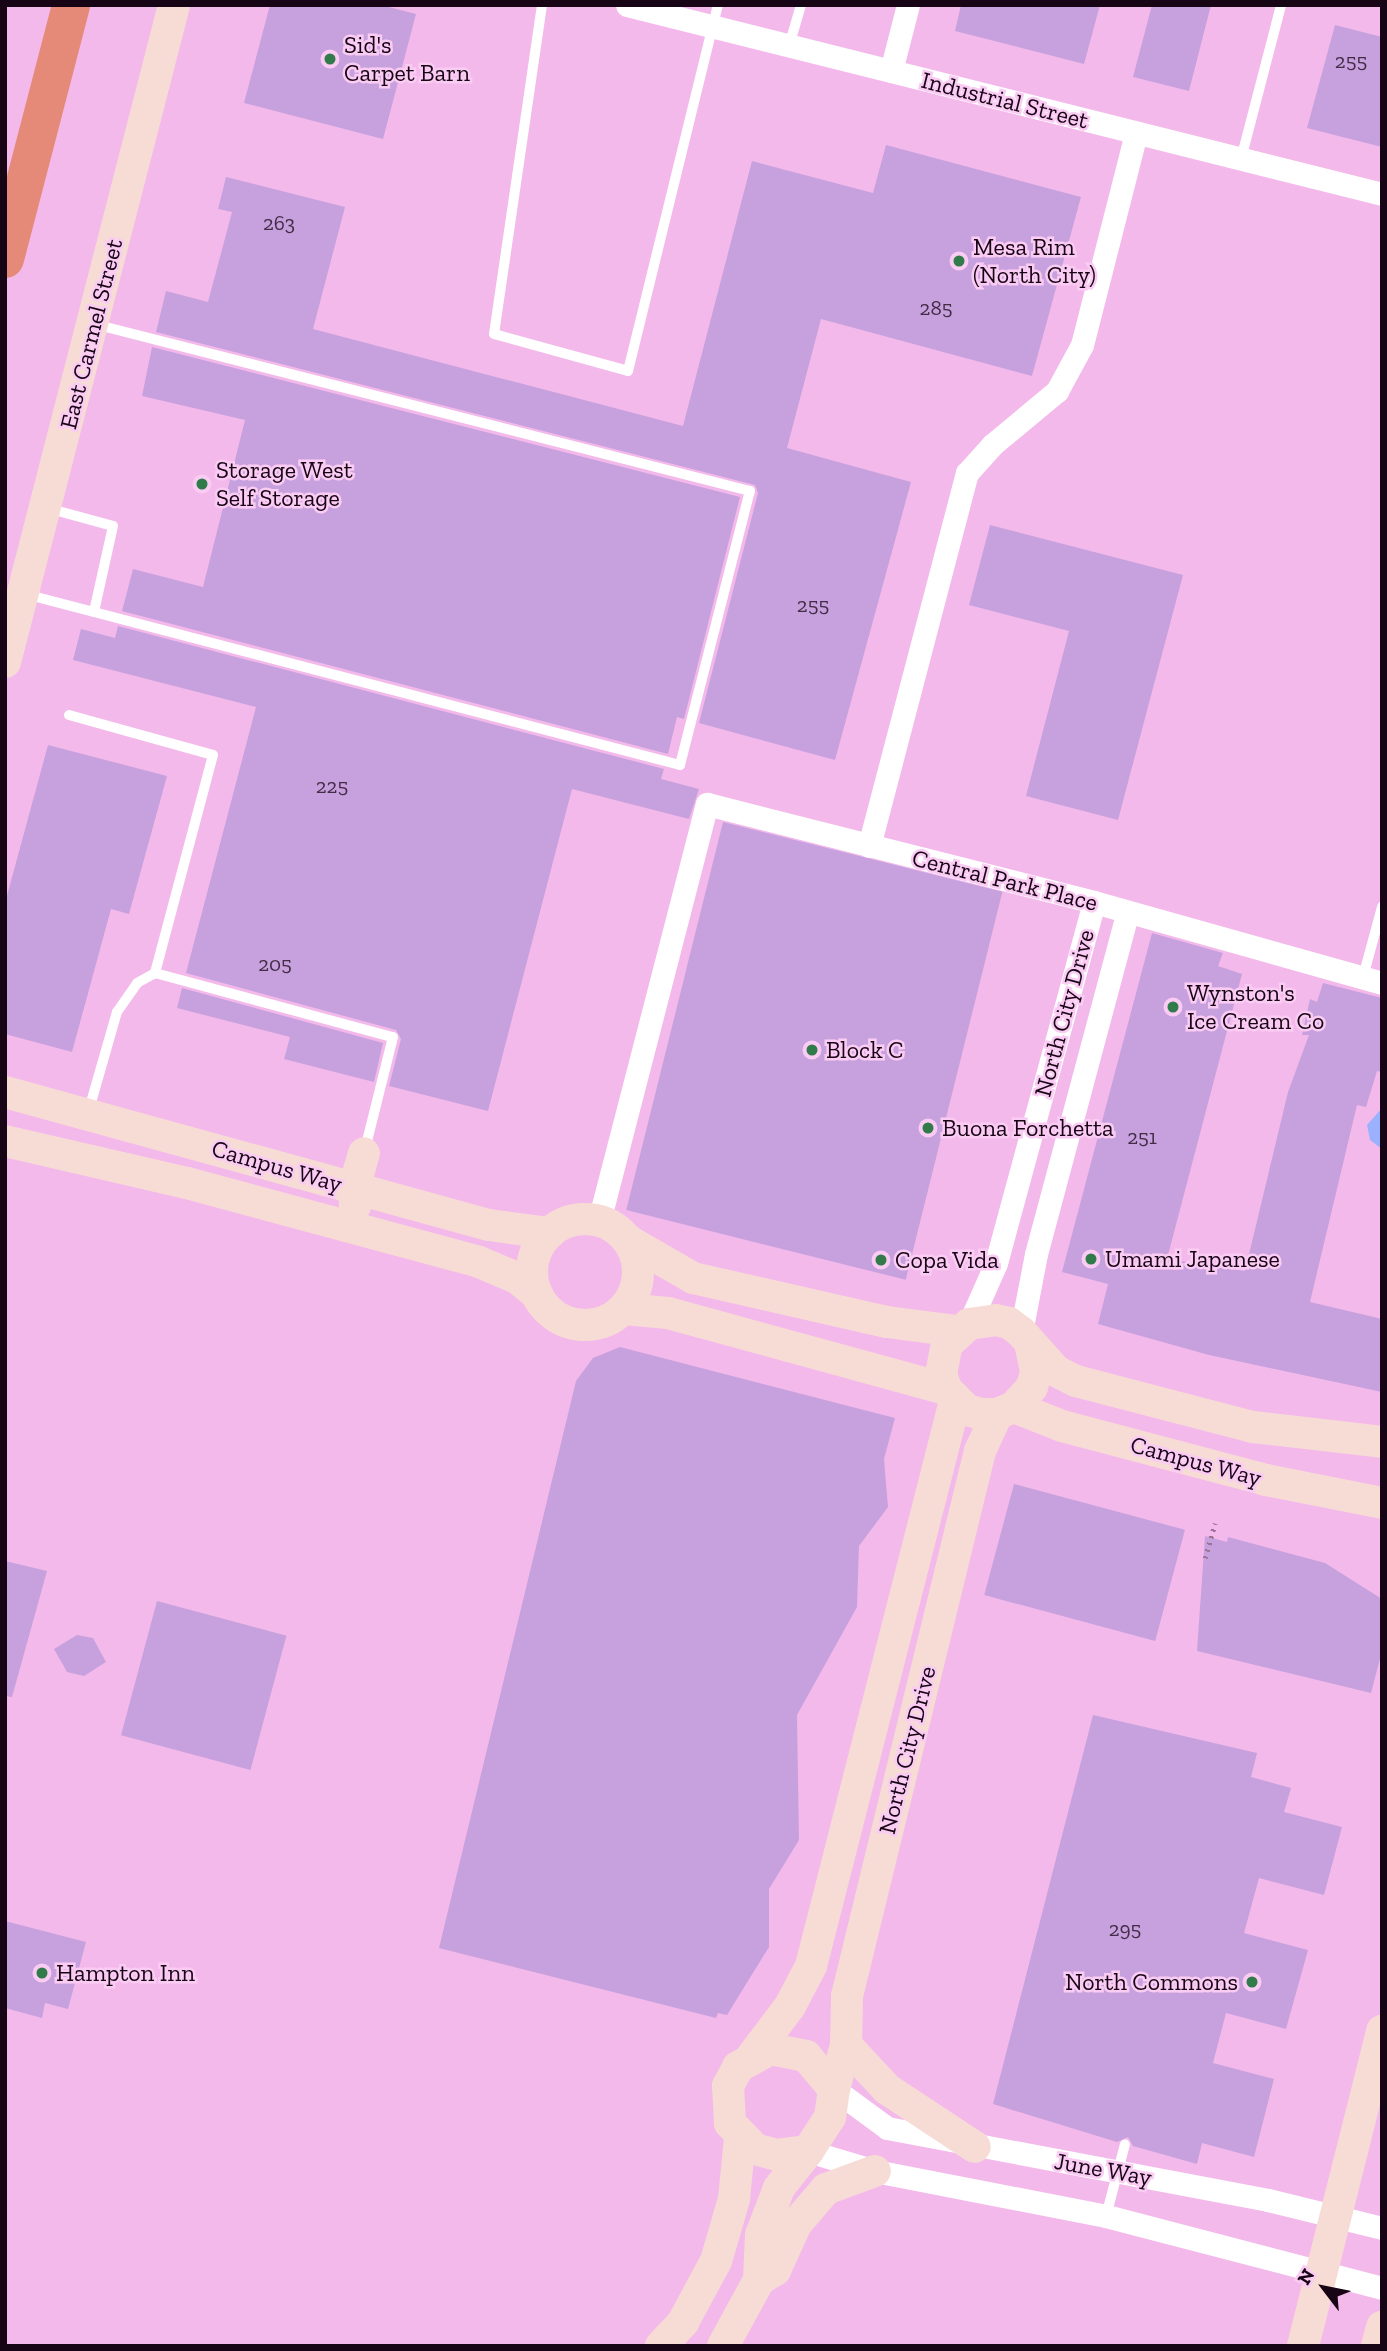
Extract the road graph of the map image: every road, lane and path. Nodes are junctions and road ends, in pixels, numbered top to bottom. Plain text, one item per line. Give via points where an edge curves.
1 (71, 5) edge
2 (174, 5) edge
3 (542, 5) edge
4 (627, 5) edge
5 (801, 5) edge
6 (908, 5) edge
7 (1280, 5) edge
8 (715, 16) edge
9 (789, 46) junction
10 (891, 71) junction
11 (1136, 133) junction
12 (1241, 159) junction
13 (1382, 194) edge
14 (5, 259) edge
15 (94, 324) junction
16 (47, 508) junction
17 (25, 594) junction
18 (94, 612) junction
19 (5, 662) edge
20 (69, 715) dead end
21 (869, 846) junction
22 (1094, 902) junction
23 (1382, 907) edge
24 (1127, 914) junction
25 (155, 973) junction
26 (1372, 980) edge
27 (5, 1092) edge
28 (88, 1113) junction
29 (5, 1141) edge
30 (364, 1153) joint
31 (354, 1188) junction
32 (599, 1221) junction
33 (369, 1233) junction
34 (550, 1233) junction
35 (629, 1241) junction
36 (537, 1294) junction
37 (624, 1308) junction
38 (963, 1328) junction
39 (1025, 1337) junction
40 (951, 1395) junction
41 (1005, 1410) junction
42 (1382, 1442) edge
43 (1382, 1503) edge
44 (1215, 1523) dead end
45 (1205, 1558) dead end
46 (1382, 2031) edge
47 (846, 2045) junction
48 (752, 2055) junction
49 (834, 2089) junction
50 (740, 2138) junction
51 (1125, 2144) dead end
52 (975, 2147) junction
53 (808, 2151) junction
54 (1118, 2170) junction
55 (875, 2171) junction
56 (1106, 2216) junction
57 (1332, 2216) junction
58 (1382, 2228) edge
59 (1320, 2271) junction
60 (759, 2280) junction
61 (1382, 2288) edge
62 (1382, 2327) edge
63 (661, 2346) edge
64 (723, 2346) edge
65 (1303, 2346) edge
66 (1377, 2346) edge

1 - 14 highway
2 - 15 street, East Carmel Street
3 - 8 lane via 494,334 628,371
4 - 8 street, Industrial Street
5 - 9 lane
6 - 10 street
7 - 12 lane
8 - 9 street, Industrial Street
9 - 10 street, Industrial Street
10 - 11 street, Industrial Street
11 - 12 street, Industrial Street
11 - 21 street via 1082,345 1057,391 992,445 967,473
12 - 13 street, Industrial Street
15 - 16 street, East Carmel Street
15 - 18 lane via 750,491 680,765
16 - 17 street, East Carmel Street
16 - 18 lane via 113,526
17 - 18 lane
17 - 19 street, East Carmel Street
20 - 25 lane via 213,755
21 - 22 street, Central Park Place
21 - 32 street, Central Park Place via 707,804
22 - 24 street, Central Park Place
22 - 38 street, North City Drive via 996,1263
23 - 26 lane
24 - 26 street, Central Park Place
24 - 39 street, North City Drive via 1036,1254
25 - 28 lane via 137,983 117,1012
25 - 30 lane via 393,1037
27 - 28 street, Campus Way
28 - 31 street, Campus Way
29 - 33 street, Campus Way via 187,1183
30 - 31 street
31 - 33 street via 355,1210
31 - 34 street, Campus Way via 489,1224
32 - 34 street via 581,1219
32 - 35 street, Campus Way
33 - 36 street, Campus Way via 479,1262 517,1278
34 - 36 street via 533,1262
35 - 37 street via 638,1276
35 - 38 street, Campus Way via 693,1278 887,1322
36 - 37 street, Campus Way via 546,1308 575,1324 609,1320
37 - 40 street, Campus Way via 668,1312
38 - 39 street, Campus Way via 996,1320
38 - 40 street via 942,1358
39 - 41 street via 1036,1372 1032,1387
39 - 42 street, Campus Way via 1056,1371 1084,1383 1253,1427
40 - 41 street, Campus Way via 967,1410
40 - 48 street, North City Drive via 811,1966 790,2006
41 - 43 street, Campus Way via 1265,1480
41 - 47 street, North City Drive via 980,1451 847,1996
44 - 45 path
46 - 57 street
47 - 49 street, North City Drive
47 - 52 street via 887,2089
48 - 49 street via 788,2049 806,2056
48 - 50 street, North City Drive via 738,2067 728,2086 726,2105
49 - 52 street, June Way via 887,2128
49 - 53 street, North City Drive via 830,2117
50 - 53 street via 755,2149 777,2155
50 - 63 street, North City Drive via 734,2199 716,2261 684,2322
51 - 54 lane
52 - 54 street, June Way
53 - 55 street, June Way
53 - 60 street, North City Drive via 779,2188 768,2215 761,2235
54 - 56 lane
54 - 57 street, June Way
55 - 56 street, June Way
55 - 60 street via 826,2189 796,2224 775,2270
56 - 59 street, June Way
57 - 58 street, June Way
57 - 59 street
59 - 61 street, June Way
59 - 65 street
60 - 64 street, North City Drive
62 - 66 street

